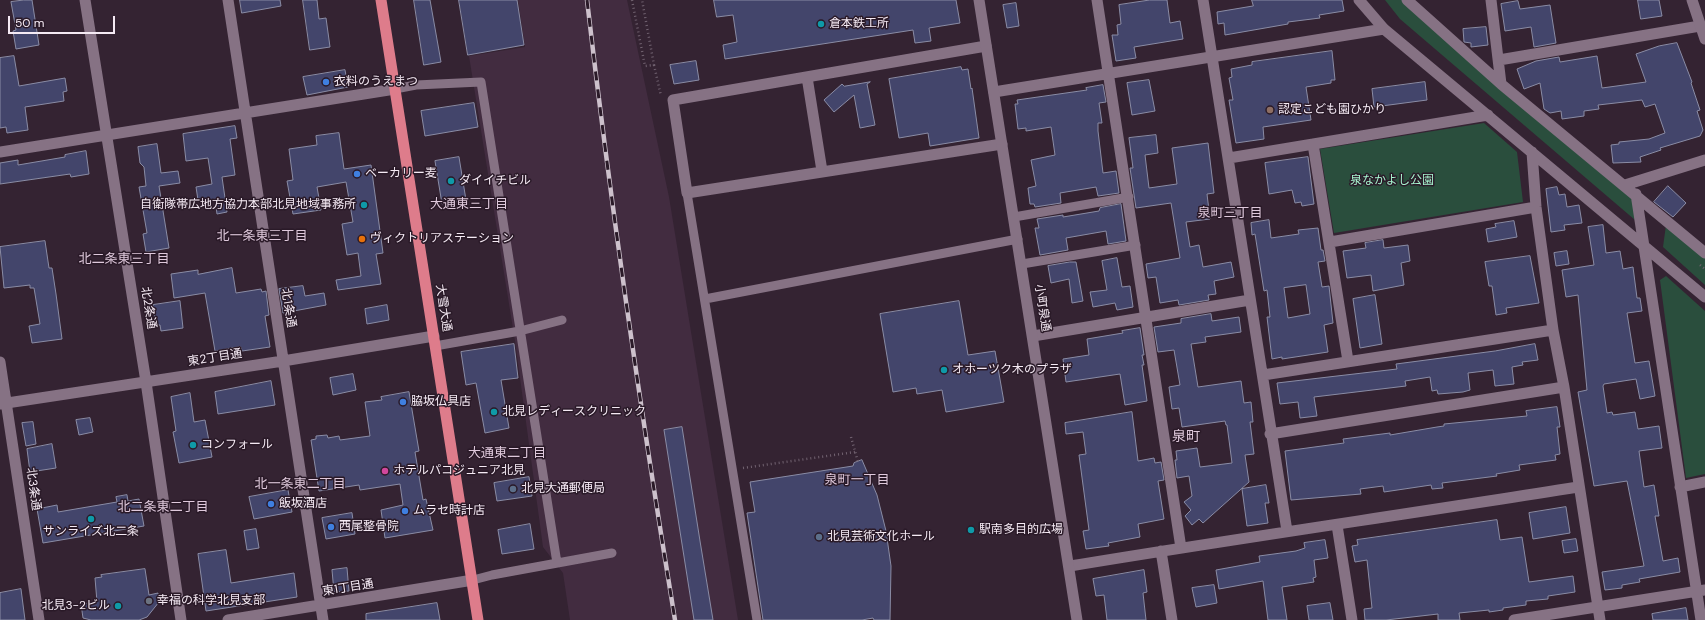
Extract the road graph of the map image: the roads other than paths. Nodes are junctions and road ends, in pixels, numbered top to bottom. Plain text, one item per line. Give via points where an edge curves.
1 (85, 0) edge
2 (228, 0) edge
3 (381, 0) edge
4 (979, 0) edge
5 (1097, 0) edge
6 (1203, 0) edge
7 (1359, 0) edge
8 (1407, 0) edge
9 (1491, 0) edge
10 (1692, 0) edge
11 (1700, 26) junction
12 (1384, 29) junction
13 (1705, 39) edge
14 (986, 46) junction
15 (1212, 57) junction
16 (1500, 60) junction
17 (1110, 72) junction
18 (807, 77) junction
19 (1502, 84) junction
20 (395, 89) junction
21 (994, 92) junction
22 (245, 114) junction
23 (1488, 115) junction
24 (107, 136) junction
25 (1002, 144) junction
26 (1313, 144) junction
27 (0, 152) edge
28 (1532, 152) junction
29 (1229, 158) junction
30 (1705, 160) edge
31 (822, 171) junction
32 (1625, 185) junction
33 (687, 193) junction
34 (1636, 194) junction
35 (1128, 197) junction
36 (1536, 207) junction
37 (1014, 217) junction
38 (1018, 239) junction
39 (1330, 242) junction
40 (1136, 244) junction
41 (1644, 245) junction
42 (1705, 253) edge
43 (1022, 264) junction
44 (1705, 297) edge
45 (705, 299) junction
46 (1250, 300) junction
47 (1147, 318) junction
48 (562, 320) dead end
49 (1553, 330) junction
50 (520, 331) junction
51 (1033, 336) junction
52 (434, 341) junction
53 (283, 361) junction
54 (1348, 361) junction
55 (0, 362) edge
56 (1263, 375) junction
57 (146, 382) junction
58 (1564, 387) junction
59 (3, 403) edge
60 (1270, 434) junction
61 (1705, 482) edge
62 (1578, 487) junction
63 (1680, 487) junction
64 (1337, 525) junction
65 (1287, 531) junction
66 (1181, 548) junction
67 (1160, 551) junction
68 (612, 553) dead end
69 (557, 563) junction
70 (1070, 566) junction
71 (472, 580) junction
72 (1700, 591) edge
73 (321, 606) junction
74 (1598, 606) junction
75 (39, 620) edge
76 (181, 620) edge
77 (228, 620) edge
78 (324, 620) edge
79 (478, 620) edge
80 (757, 620) edge
81 (1077, 620) edge
82 (1172, 620) edge
83 (1352, 620) edge
84 (1514, 620) edge
85 (1600, 620) edge
86 (1701, 620) edge

1 - 24 street, 北2条通
2 - 22 street, 北1条通
3 - 20 highway, 大雪大通
4 - 14 street, 小町泉通
5 - 17 street
6 - 15 street
7 - 12 street
8 - 19 street
9 - 16 street
10 - 11 street
11 - 13 street
11 - 16 street
12 - 15 street
12 - 23 street
14 - 18 street
14 - 21 street, 小町泉通
15 - 17 street
15 - 29 street
16 - 19 street
17 - 21 street
17 - 35 street
18 - 31 street
18 - 33 street via 673,100
19 - 32 street
20 - 22 street
20 - 50 lane via 416,85 481,82
20 - 52 highway, 大雪大通
21 - 25 street, 小町泉通
22 - 24 street
22 - 53 street, 北1条通
23 - 26 street
23 - 28 street
24 - 27 street
24 - 57 street, 北2条通
25 - 31 street
25 - 37 street, 小町泉通
26 - 29 street
26 - 39 street
28 - 36 street
28 - 41 street
29 - 46 street
30 - 32 street
31 - 33 street
32 - 34 street
33 - 45 lane
34 - 41 street
34 - 42 street
35 - 37 lane
35 - 40 street
36 - 39 street
36 - 49 street
37 - 38 street, 小町泉通
38 - 43 street, 小町泉通
38 - 45 lane
39 - 54 street
40 - 43 lane
40 - 47 street
41 - 44 street
41 - 63 street
43 - 51 street, 小町泉通
45 - 80 lane
46 - 47 street
46 - 56 street
47 - 51 street
47 - 66 street
48 - 50 lane
49 - 54 street
49 - 58 street
50 - 52 lane
50 - 69 lane
51 - 70 street, 小町泉通
52 - 53 street, 東2丁目通
52 - 71 highway, 大雪大通
53 - 57 street, 東2丁目通
53 - 73 street, 北1条通
54 - 56 street
55 - 59 street, 北3条通
56 - 60 street
57 - 59 street, 東2丁目通
57 - 76 street, 北2条通
58 - 60 street
58 - 62 street
59 - 75 street, 北3条通
60 - 65 street
61 - 63 street
62 - 64 street
62 - 74 street
63 - 72 street
64 - 65 street
64 - 83 street
65 - 66 street
66 - 67 street
67 - 70 street
67 - 82 street
68 - 69 lane
69 - 71 lane
70 - 81 street, 小町泉通
71 - 73 street, 東1丁目通
71 - 79 highway, 大雪大通
72 - 74 street
72 - 86 street
73 - 77 street, 東1丁目通
73 - 78 street, 北1条通
74 - 84 street
74 - 85 street

